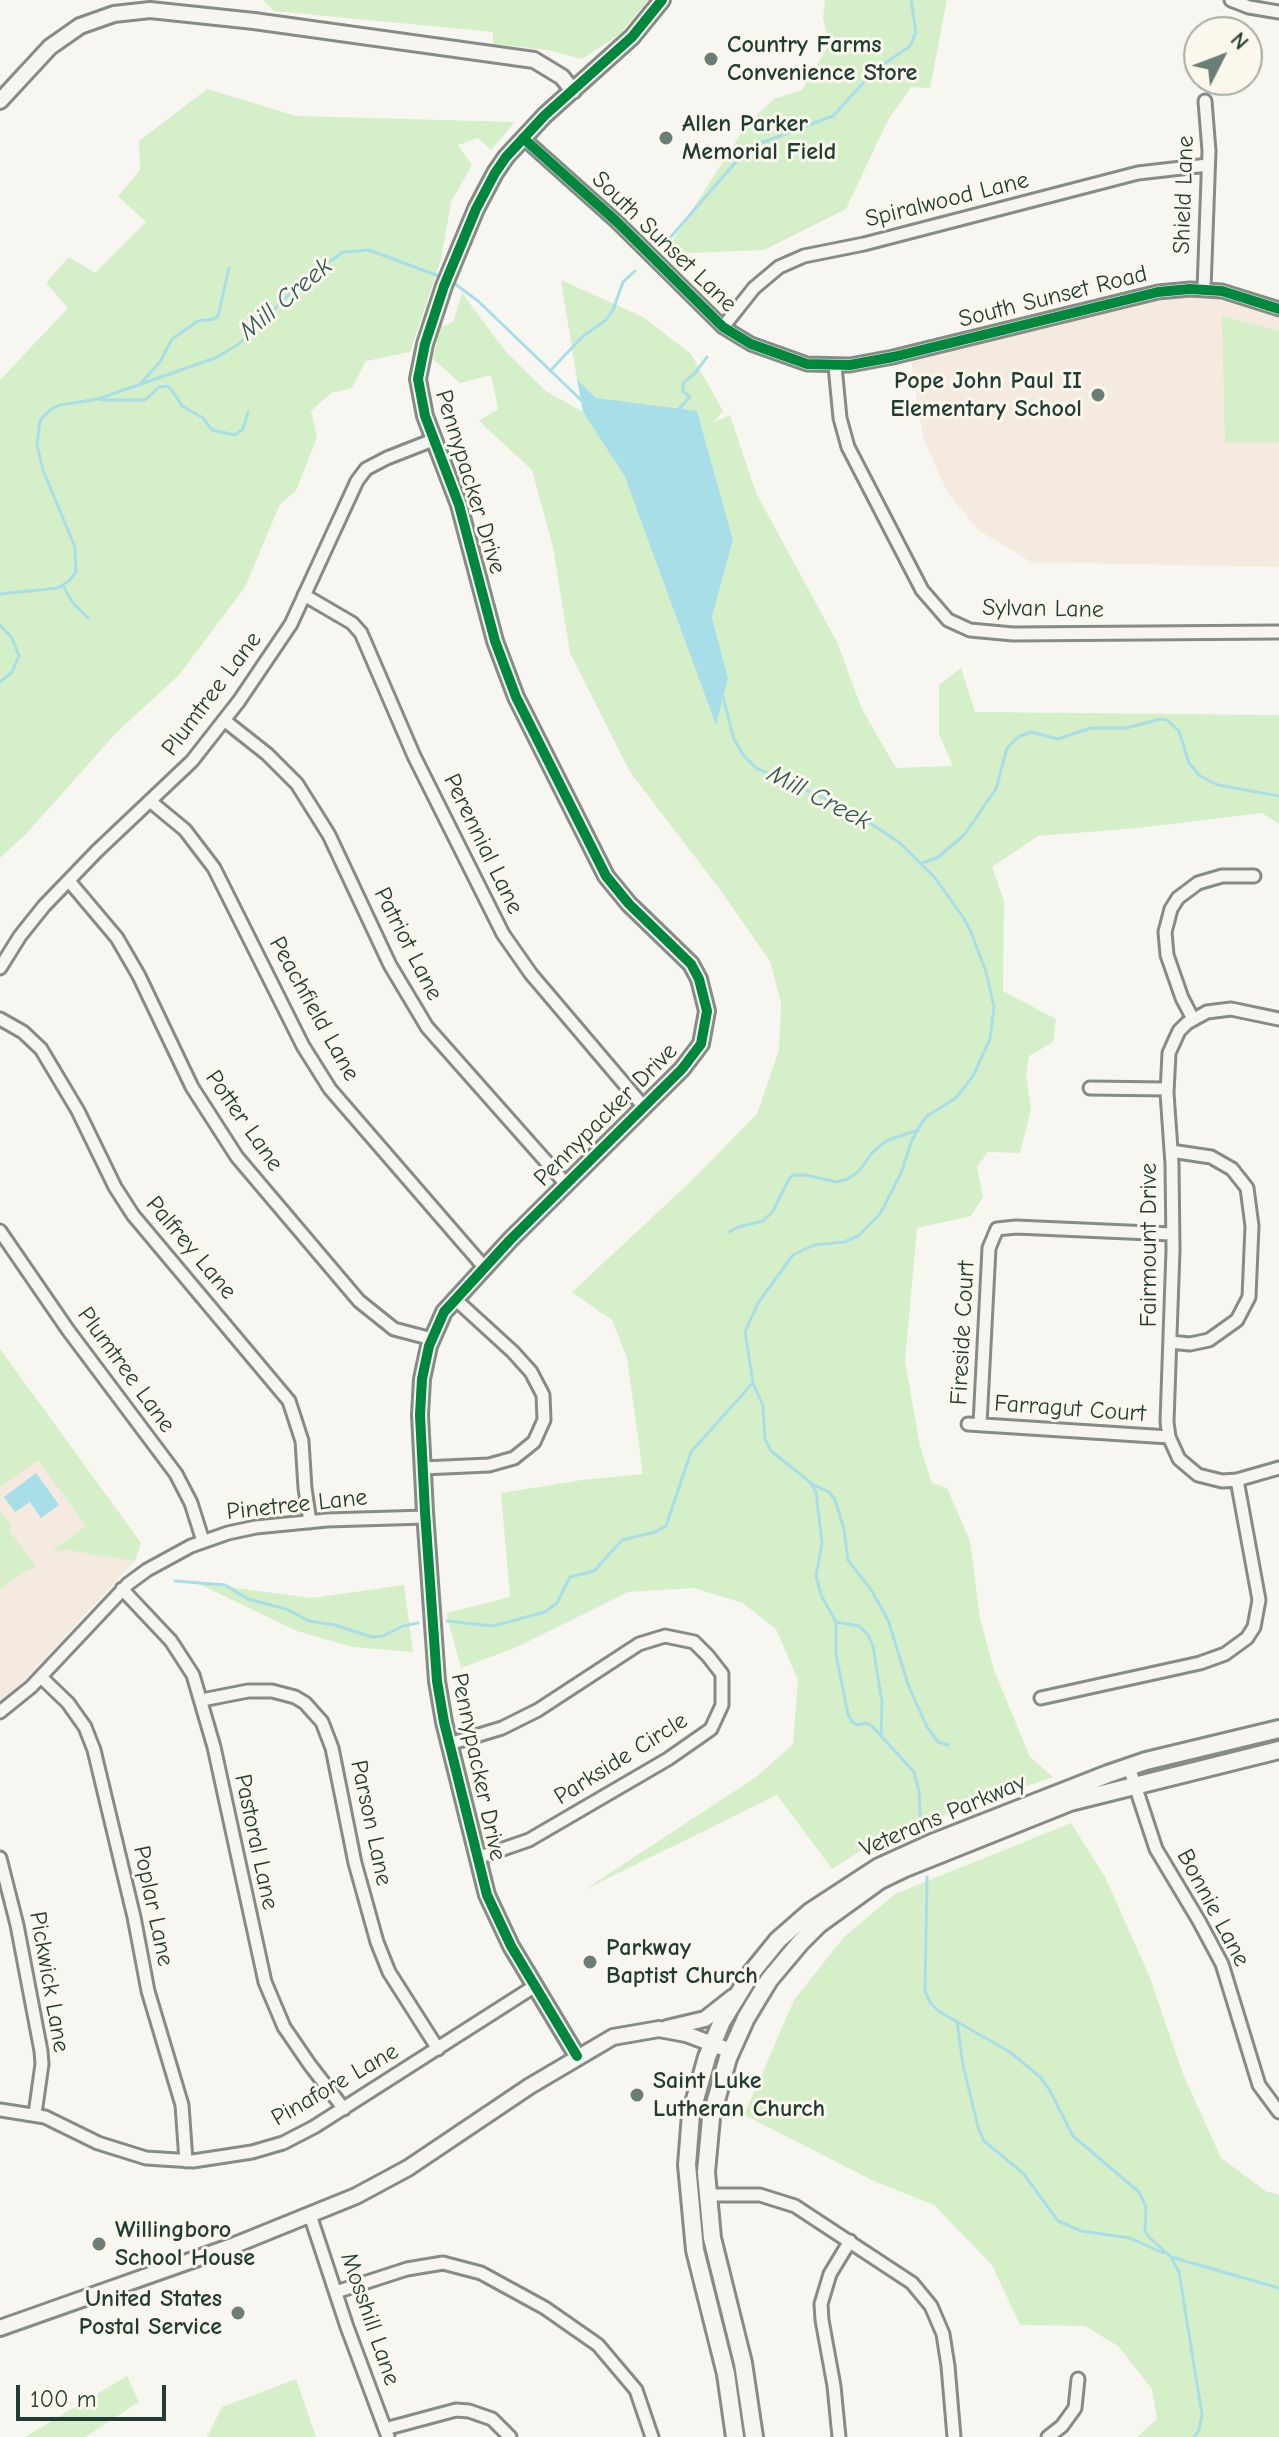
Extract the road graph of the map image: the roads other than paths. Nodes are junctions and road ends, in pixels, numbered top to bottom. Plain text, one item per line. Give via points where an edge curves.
1 (662, 0) edge
2 (1231, 0) edge
3 (1279, 12) edge
4 (573, 91) junction
5 (0, 101) edge
6 (1205, 101) dead end
7 (523, 138) junction
8 (1208, 165) junction
9 (1204, 289) junction
10 (1279, 309) edge
11 (723, 327) junction
12 (835, 366) junction
13 (433, 440) junction
14 (304, 595) junction
15 (1279, 632) edge
16 (224, 720) junction
17 (150, 801) junction
18 (1254, 876) dead end
19 (69, 881) junction
20 (0, 968) edge
21 (0, 1019) edge
22 (1193, 1019) junction
23 (1279, 1019) edge
24 (1090, 1088) dead end
25 (1167, 1089) junction
26 (643, 1106) junction
27 (1171, 1151) junction
28 (566, 1184) junction
29 (0, 1231) edge
30 (1172, 1234) junction
31 (484, 1267) junction
32 (455, 1299) junction
33 (432, 1339) junction
34 (1170, 1342) junction
35 (974, 1424) joint
36 (1169, 1437) junction
37 (423, 1468) junction
38 (1279, 1468) edge
39 (1237, 1480) junction
40 (426, 1517) junction
41 (310, 1522) junction
42 (203, 1541) junction
43 (122, 1589) junction
44 (41, 1677) junction
45 (1041, 1698) dead end
46 (202, 1700) junction
47 (0, 1712) edge
48 (1279, 1729) edge
49 (449, 1744) junction
50 (1279, 1750) edge
51 (1129, 1767) junction
52 (1134, 1785) junction
53 (0, 1858) edge
54 (477, 1858) junction
55 (535, 1986) junction
56 (739, 1991) junction
57 (659, 2029) junction
58 (711, 2046) junction
59 (438, 2049) junction
60 (731, 2051) junction
61 (577, 2056) junction
62 (344, 2109) junction
63 (0, 2110) edge
64 (1279, 2112) edge
65 (35, 2114) junction
66 (186, 2161) junction
67 (708, 2195) junction
68 (310, 2215) junction
69 (850, 2241) junction
70 (336, 2292) junction
71 (0, 2328) edge
72 (1078, 2379) dead end
73 (386, 2433) edge
74 (510, 2437) edge
75 (652, 2437) edge
76 (735, 2437) edge
77 (754, 2437) edge
78 (839, 2437) edge
79 (954, 2437) edge
80 (1048, 2437) edge

1 - 4 street, Pennypacker Drive via 632,37
2 - 3 street
4 - 5 street via 562,77 534,60 150,10 114,14 80,26 50,47
4 - 7 street, Pennypacker Drive
6 - 8 street, Shield Lane
7 - 11 street, South Sunset Lane
7 - 13 street, Pennypacker Drive via 495,173 476,209 423,352 418,379
8 - 9 street, Shield Lane
8 - 11 street, Spiralwood Lane via 1138,173 804,256 779,267 754,288
9 - 10 street, South Sunset Road
9 - 12 street, South Sunset Road via 1141,295 893,357
11 - 12 street, South Sunset Lane via 780,355
12 - 15 street, Sylvan Lane via 848,447 922,590 948,620 970,630 1013,634
13 - 14 street, Plumtree Lane via 366,469
13 - 26 street, Pennypacker Drive via 459,505 495,641 516,697 606,876 691,964 705,995 701,1044
14 - 16 street, Plumtree Lane via 282,639
14 - 26 street, Perennial Lane via 361,633 414,756 503,934
16 - 17 street, Plumtree Lane via 192,761
16 - 28 street, Patriot Lane via 304,793 427,1027
17 - 19 street, Plumtree Lane
17 - 31 street, Peachfield Lane via 185,830 214,868 330,1089
18 - 22 street via 1198,883 1171,909 1167,955
19 - 20 street, Plumtree Lane
19 - 33 street, Potter Lane via 117,938 192,1087 237,1157 359,1301 394,1329
21 - 41 street, Palfrey Lane via 41,1049 133,1215 289,1401 302,1441
22 - 23 street via 1231,1009
22 - 25 street, Fairmount Drive via 1173,1042
24 - 25 street
25 - 27 street, Fairmount Drive
26 - 28 street, Pennypacker Drive
27 - 30 street, Fairmount Drive
27 - 34 street via 1211,1157 1232,1169 1247,1188 1252,1226 1249,1297 1237,1320 1209,1340
28 - 31 street, Pennypacker Drive
29 - 42 street, Plumtree Lane via 176,1474
30 - 34 street, Fairmount Drive
30 - 35 street, Fireside Court via 997,1229 989,1248
31 - 32 street, Pennypacker Drive
32 - 33 street, Pennypacker Drive
32 - 37 street via 531,1372 543,1395 544,1420 534,1442 514,1458 489,1465
33 - 37 street, Pennypacker Drive via 420,1397
34 - 36 street, Fairmount Drive
35 - 36 street, Farragut Court
36 - 39 street via 1188,1468 1210,1478
37 - 40 street, Pennypacker Drive
38 - 39 street
39 - 45 street via 1259,1600 1247,1638 1225,1654 1188,1667
40 - 41 street, Pinetree Lane
40 - 49 street, Pennypacker Drive via 437,1681
41 - 42 street, Pinetree Lane via 242,1529
42 - 43 street, Pinetree Lane
43 - 44 street, Pinetree Lane
43 - 46 street, Pastoral Lane via 180,1652
44 - 47 street, Pinetree Lane
44 - 66 street, Poplar Lane via 73,1709 94,1750 148,1991 182,2105
46 - 59 street, Parson Lane via 272,1691 305,1703 322,1722 377,1942 389,1972
46 - 62 street, Pastoral Lane via 265,1982 284,2027
48 - 51 main road, Veterans Parkway
49 - 54 street, Pennypacker Drive
49 - 54 street, Parkside Circle via 502,1728 639,1644 665,1636 694,1642 722,1674 722,1705 711,1729 529,1840
50 - 52 main road, Veterans Parkway
51 - 52 street, Bonnie Lane
51 - 56 main road, Veterans Parkway via 879,1867 789,1930
52 - 60 main road, Veterans Parkway via 1042,1812 880,1880 800,1943 757,1998
52 - 64 street, Bonnie Lane via 1163,1863 1222,1964 1259,2085
53 - 65 street, Pickwick Lane via 41,2051
54 - 55 street, Pennypacker Drive via 494,1912
55 - 59 street, Pinafore Lane
55 - 61 street, Pennypacker Drive
56 - 57 street via 705,2019
56 - 58 main road, Veterans Parkway
57 - 58 street
57 - 61 street via 613,2037
58 - 60 street
58 - 76 main road, Veterans Parkway via 691,2114 687,2182 695,2250 730,2392
59 - 62 street, Pinafore Lane
60 - 67 main road, Veterans Parkway via 711,2118
61 - 68 street via 408,2168
62 - 66 street, Pinafore Lane via 268,2148
63 - 65 street, Pinafore Lane
65 - 66 street, Pinafore Lane via 127,2154
67 - 69 street via 777,2199
67 - 77 main road, Veterans Parkway via 713,2246 743,2363
68 - 70 street, Mosshill Lane
68 - 71 street
69 - 78 street via 830,2274 821,2304
69 - 79 street via 912,2283 938,2319 947,2350
70 - 73 street, Mosshill Lane
70 - 75 street via 443,2263 481,2273 598,2345 636,2390
72 - 80 street via 1075,2408
73 - 74 street via 456,2410 492,2419

